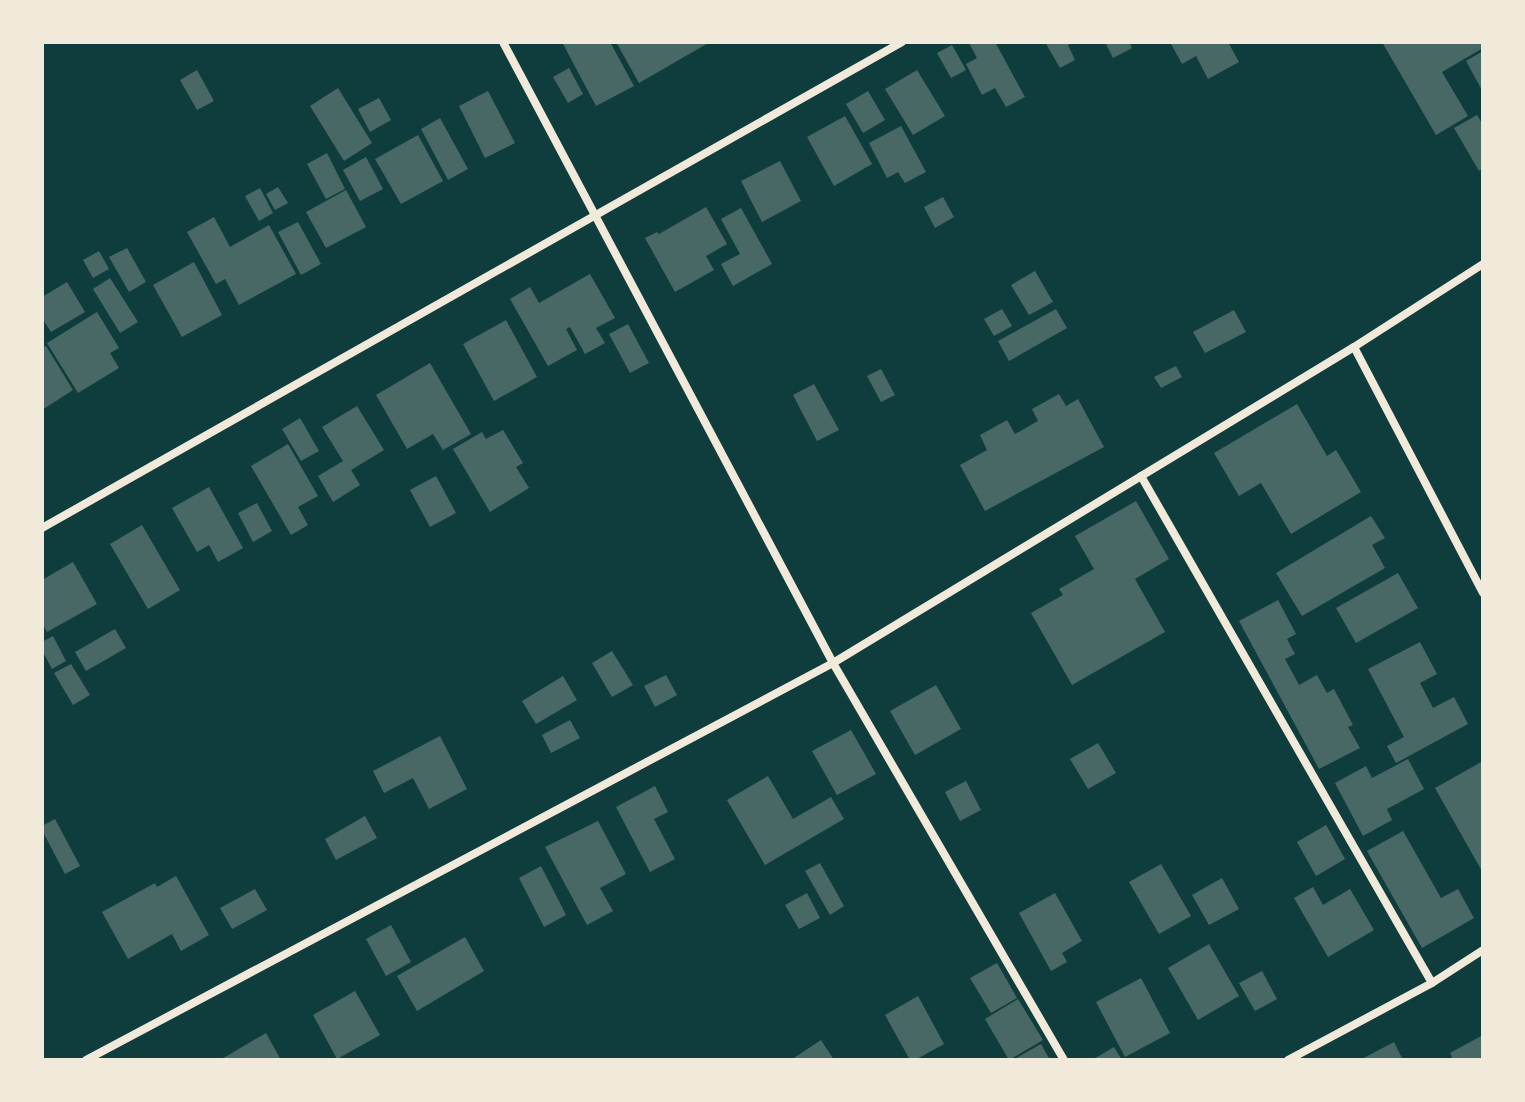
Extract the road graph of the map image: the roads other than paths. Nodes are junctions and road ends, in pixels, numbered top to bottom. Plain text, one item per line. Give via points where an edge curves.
1 (503, 42) edge
2 (902, 42) edge
3 (595, 215) junction
4 (1483, 264) edge
5 (1354, 347) junction
6 (1141, 476) junction
7 (42, 528) edge
8 (1483, 593) edge
9 (833, 663) junction
10 (1483, 950) edge
11 (1432, 983) junction
12 (86, 1060) edge
13 (1064, 1060) edge
14 (1288, 1060) edge

1 - 3 street
2 - 3 street
3 - 7 street
3 - 9 street
4 - 5 street
5 - 6 street
5 - 8 street
6 - 9 street
6 - 11 street
9 - 12 street
9 - 13 street
10 - 11 street
11 - 14 street

